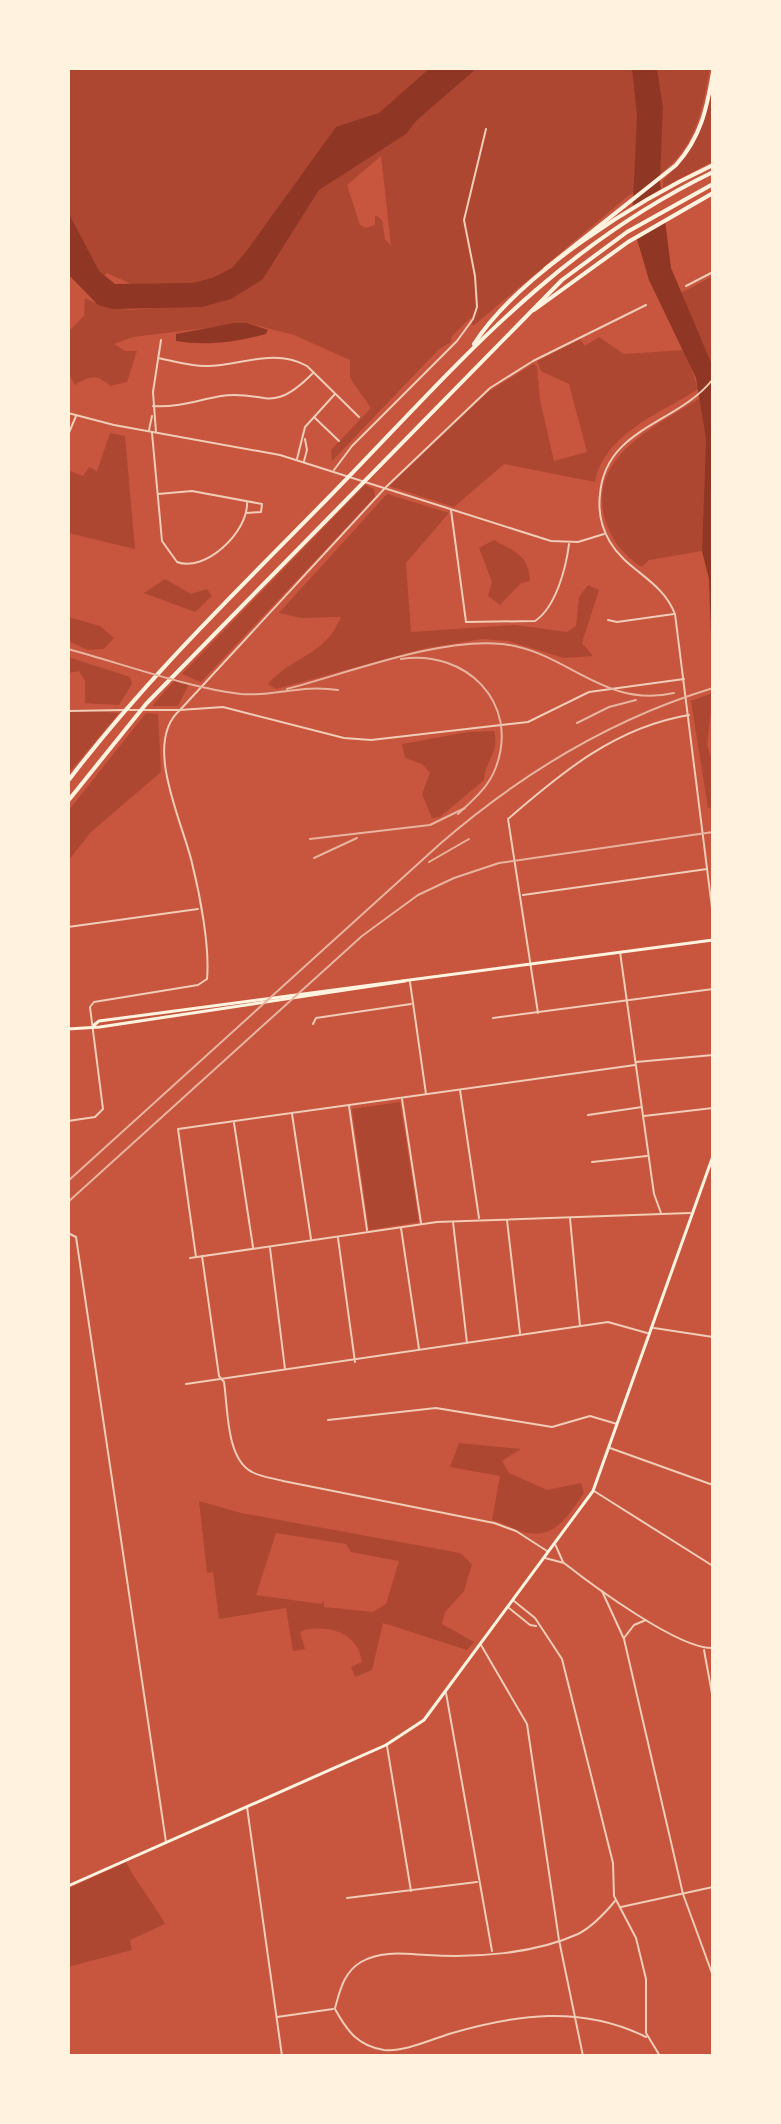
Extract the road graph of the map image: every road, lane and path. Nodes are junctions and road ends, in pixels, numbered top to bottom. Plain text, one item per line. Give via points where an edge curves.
1 (713, 72) edge
2 (486, 129) dead end
3 (713, 165) edge
4 (713, 172) edge
5 (713, 184) edge
6 (669, 190) junction
7 (713, 193) edge
8 (627, 216) junction
9 (713, 272) edge
10 (686, 286) dead end
11 (513, 298) junction
12 (646, 305) dead end
13 (525, 315) junction
14 (161, 340) dead end
15 (467, 354) junction
16 (158, 358) junction
17 (313, 373) junction
18 (713, 379) edge
19 (336, 394) junction
20 (153, 406) junction
21 (68, 413) edge
22 (76, 415) junction
23 (153, 415) junction
24 (313, 416) junction
25 (359, 417) dead end
26 (152, 432) junction
27 (68, 435) edge
28 (304, 439) junction
29 (339, 441) dead end
30 (297, 459) junction
31 (304, 461) junction
32 (334, 471) junction
33 (386, 487) junction
34 (157, 495) junction
35 (247, 503) junction
36 (451, 509) junction
37 (247, 513) junction
38 (605, 533) junction
39 (569, 543) junction
40 (675, 614) junction
41 (608, 620) dead end
42 (684, 679) junction
43 (180, 710) junction
44 (68, 711) edge
45 (689, 715) junction
46 (68, 781) edge
47 (68, 801) edge
48 (708, 868) junction
49 (522, 895) junction
50 (200, 909) junction
51 (713, 916) edge
52 (68, 927) edge
53 (713, 940) edge
54 (620, 951) junction
55 (531, 963) junction
56 (407, 981) junction
57 (713, 989) edge
58 (626, 1000) junction
59 (412, 1003) junction
60 (538, 1013) junction
61 (493, 1018) dead end
62 (313, 1024) dead end
63 (93, 1025) junction
64 (68, 1029) edge
65 (713, 1055) edge
66 (635, 1063) junction
67 (460, 1089) junction
68 (426, 1095) junction
69 (402, 1098) junction
70 (349, 1105) junction
71 (642, 1107) junction
72 (713, 1108) edge
73 (292, 1113) junction
74 (588, 1115) dead end
75 (643, 1116) junction
76 (68, 1121) edge
77 (234, 1121) junction
78 (648, 1156) junction
79 (713, 1156) edge
80 (592, 1162) dead end
81 (661, 1213) junction
82 (693, 1214) junction
83 (570, 1217) junction
84 (507, 1219) junction
85 (479, 1220) junction
86 (453, 1221) junction
87 (421, 1224) junction
88 (401, 1227) junction
89 (367, 1232) junction
90 (68, 1233) edge
91 (338, 1237) junction
92 (311, 1240) junction
93 (270, 1247) junction
94 (253, 1249) junction
95 (202, 1256) junction
96 (196, 1257) junction
97 (190, 1258) dead end
98 (580, 1326) junction
99 (653, 1328) junction
100 (520, 1335) junction
101 (650, 1335) junction
102 (713, 1337) edge
103 (467, 1343) junction
104 (419, 1351) junction
105 (355, 1362) junction
106 (286, 1371) junction
107 (222, 1380) junction
108 (186, 1384) dead end
109 (328, 1420) dead end
110 (617, 1424) junction
111 (609, 1447) junction
112 (713, 1485) edge
113 (593, 1491) junction
114 (555, 1544) junction
115 (549, 1552) junction
116 (545, 1558) junction
117 (564, 1563) junction
118 (713, 1566) edge
119 (602, 1591) junction
120 (513, 1600) junction
121 (508, 1607) junction
122 (647, 1620) junction
123 (537, 1626) junction
124 (624, 1639) junction
125 (480, 1644) junction
126 (713, 1648) edge
127 (704, 1649) junction
128 (446, 1692) junction
129 (713, 1699) edge
130 (386, 1745) junction
131 (246, 1806) junction
132 (166, 1842) junction
133 (479, 1882) junction
134 (68, 1886) edge
135 (713, 1887) edge
136 (411, 1891) junction
137 (683, 1894) junction
138 (347, 1898) dead end
139 (616, 1900) junction
140 (619, 1907) junction
141 (559, 1940) junction
142 (492, 1953) junction
143 (713, 1976) edge
144 (335, 2009) junction
145 (277, 2017) junction
146 (573, 2017) junction
147 (647, 2038) junction
148 (282, 2056) edge
149 (583, 2056) edge
150 (660, 2056) edge

1 - 11 highway via 690,149
2 - 32 street via 464,220 477,292 473,319
3 - 6 highway
4 - 6 highway
5 - 13 highway via 627,232
6 - 8 highway
7 - 13 highway via 628,242
8 - 11 highway
8 - 15 highway via 548,276
9 - 10 street
11 - 15 highway
12 - 33 street via 490,388
13 - 47 highway via 146,704
14 - 16 street
15 - 46 highway via 152,680
16 - 17 street via 208,366 268,357 302,363
16 - 20 street
17 - 19 street
17 - 20 street via 296,390 270,400 226,395
18 - 38 street via 632,436 612,457 599,498
19 - 24 street
19 - 25 street
20 - 23 street
21 - 22 street
22 - 26 street
22 - 27 street
23 - 26 street
23 - 26 street
24 - 28 street
24 - 29 street
26 - 30 street
26 - 34 street
28 - 30 street
28 - 31 street
30 - 31 street
31 - 32 street
32 - 33 street
33 - 36 street
33 - 43 street
34 - 35 street via 192,491
34 - 37 street via 165,549 184,565 205,562
35 - 37 street
35 - 37 street via 263,506 258,513
36 - 39 street
36 - 39 street via 466,622 542,617
38 - 39 street
38 - 40 street via 625,561 662,590
40 - 41 street
40 - 42 street
42 - 43 street via 589,692 528,722 371,740 223,707
42 - 45 street
43 - 44 street
43 - 50 street via 169,722 165,741 174,810 190,852
45 - 48 street
45 - 49 street via 631,731 568,768 508,819
48 - 49 street
48 - 51 street
49 - 55 street
50 - 52 street
50 - 63 street via 206,982 99,1000 90,1007
53 - 54 main road
54 - 55 main road
54 - 58 street
55 - 56 main road
55 - 60 street
56 - 59 street
56 - 63 main road
57 - 58 street
58 - 60 street
58 - 66 street
59 - 62 street via 316,1018
59 - 68 street
60 - 61 street
63 - 64 main road
63 - 76 street via 103,1109 95,1117
65 - 66 street
66 - 67 street
66 - 71 street
67 - 68 street
67 - 85 street
68 - 69 street
69 - 70 street
69 - 87 street
70 - 73 street
70 - 89 street
71 - 74 street
71 - 75 street
72 - 75 street
73 - 77 street
73 - 92 street
75 - 78 street
77 - 94 street
77 - 96 street via 178,1129
78 - 80 street
78 - 81 street
79 - 82 main road
81 - 82 street
81 - 83 street
82 - 99 main road
83 - 84 street
83 - 98 street
84 - 85 street
84 - 100 street
85 - 86 street
86 - 87 street
86 - 103 street
87 - 88 street
88 - 89 street
88 - 104 street
89 - 91 street
90 - 132 street via 76,1237
91 - 92 street
91 - 105 street
92 - 93 street
93 - 94 street
93 - 106 street
94 - 95 street
95 - 96 street
95 - 107 street
96 - 97 street
98 - 100 street
98 - 101 street via 618,1324
99 - 101 main road
99 - 102 street
100 - 103 street
101 - 110 main road
103 - 104 street
104 - 105 street
105 - 106 street
106 - 107 street
107 - 108 street
107 - 115 street via 237,1456 253,1473 494,1523
109 - 110 street via 436,1408 552,1427 590,1416
110 - 111 main road
111 - 112 street
111 - 113 main road
113 - 114 main road
113 - 118 street
114 - 115 main road
114 - 117 street
115 - 116 main road
116 - 117 street
116 - 120 main road
117 - 119 street
119 - 122 street
119 - 124 street
120 - 121 main road
120 - 123 street
121 - 123 street
121 - 125 main road
122 - 124 street via 634,1625
122 - 127 street
123 - 139 street via 566,1670 613,1863
124 - 137 street
125 - 128 main road
125 - 141 street via 527,1724
126 - 127 street
127 - 129 street
128 - 130 main road via 424,1720
128 - 133 street
130 - 131 main road
130 - 136 street
131 - 132 main road
131 - 145 street
132 - 134 main road
133 - 136 street
133 - 142 street
135 - 137 street
136 - 138 street
137 - 140 street
137 - 143 street
139 - 140 street
139 - 141 street via 586,1929
140 - 147 street via 642,1956
141 - 142 street
141 - 146 street
142 - 144 street via 370,1957 345,1978
144 - 145 street
144 - 146 street via 357,2041 388,2050 495,2022
145 - 148 street
146 - 147 street via 612,2021
146 - 149 street
147 - 150 street

